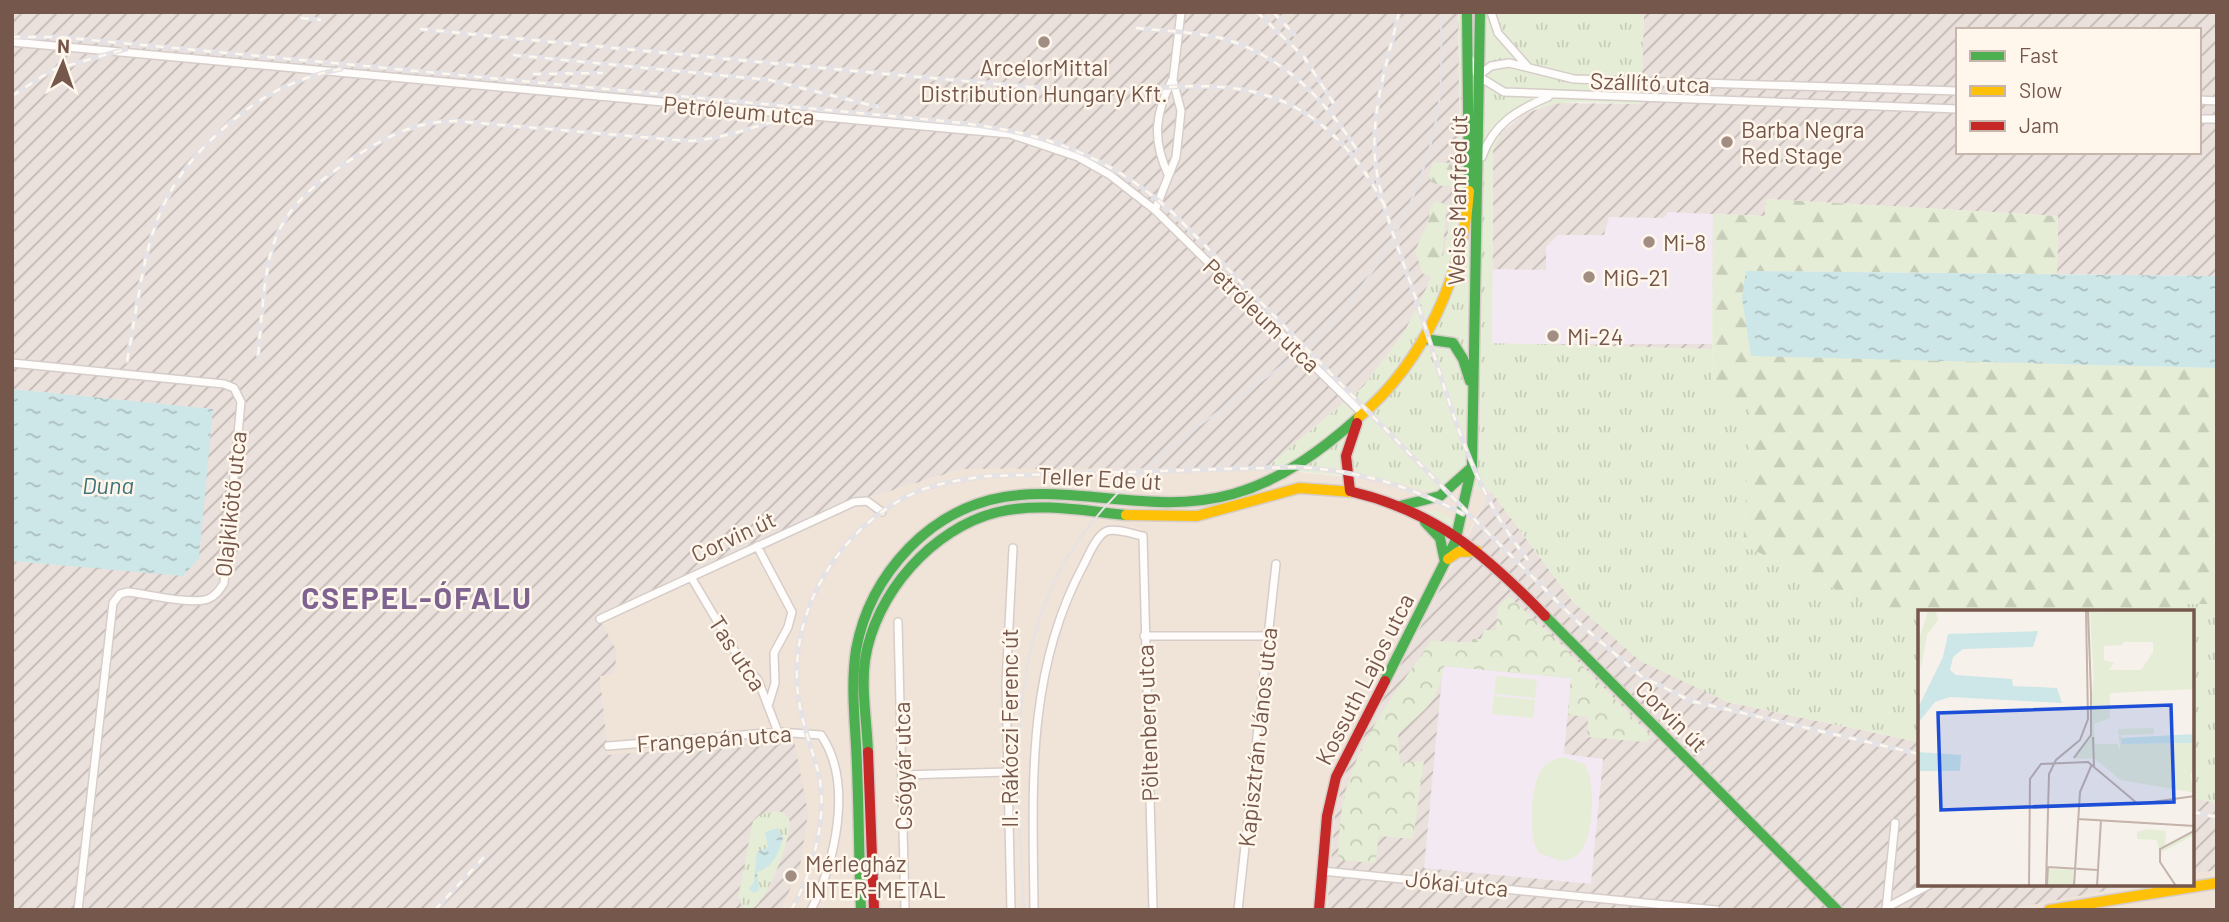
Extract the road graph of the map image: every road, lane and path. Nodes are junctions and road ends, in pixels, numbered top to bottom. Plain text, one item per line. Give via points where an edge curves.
1 (1181, 12) edge
2 (1467, 12) edge
3 (1480, 12) edge
4 (1491, 12) edge
5 (12, 42) edge
6 (1466, 52) junction
7 (1529, 67) junction
8 (1478, 76) junction
9 (1173, 80) junction
10 (1647, 82) junction
11 (1772, 85) junction
12 (1906, 90) junction
13 (1956, 91) edge
14 (1468, 92) junction
15 (1552, 96) junction
16 (1646, 99) junction
17 (1772, 103) junction
18 (1906, 107) junction
19 (1956, 109) edge
20 (1479, 164) junction
21 (1168, 174) junction
22 (1155, 210) junction
23 (1424, 339) junction
24 (12, 363) edge
25 (1472, 388) junction
26 (1363, 414) junction
27 (1472, 466) junction
28 (1350, 491) junction
29 (1396, 507) junction
30 (882, 512) dead end
31 (1416, 515) junction
32 (1463, 515) junction
33 (1143, 536) joint
34 (1457, 536) junction
35 (757, 546) junction
36 (1013, 548) dead end
37 (1477, 551) junction
38 (1445, 562) junction
39 (1276, 564) dead end
40 (691, 577) junction
41 (600, 619) dead end
42 (898, 622) dead end
43 (1144, 636) junction
44 (1269, 636) junction
45 (769, 704) junction
46 (778, 732) junction
47 (608, 746) dead end
48 (1007, 772) junction
49 (902, 775) junction
50 (1895, 823) dead end
51 (1322, 871) junction
52 (2217, 883) edge
53 (1925, 887) edge
54 (2192, 887) edge
55 (2194, 887) edge
56 (1886, 909) edge
57 (78, 910) edge
58 (811, 910) edge
59 (860, 910) edge
60 (874, 910) edge
61 (905, 910) edge
62 (1011, 910) edge
63 (1034, 910) edge
64 (1153, 910) edge
65 (1238, 910) edge
66 (1319, 910) edge
67 (1716, 910) edge
68 (1837, 910) edge
69 (2049, 910) edge

1 - 9 street
2 - 6 main road, Weiss Manfréd út
3 - 8 main road, Weiss Manfréd út
4 - 7 street via 1498,33
5 - 22 street, Petróleum utca via 1010,134 1079,157
6 - 8 street
6 - 14 main road, Weiss Manfréd út
7 - 8 street, Szállító utca via 1500,64
7 - 10 street, Szállító utca via 1574,79
8 - 14 street
8 - 15 street, Szállító utca via 1504,92
8 - 20 main road, Weiss Manfréd út
9 - 21 street via 1181,111 1177,157
9 - 21 street via 1160,103 1157,151
10 - 11 street, Szállító utca
10 - 16 street
11 - 12 street, Szállító utca
11 - 17 street
12 - 13 street, Szállító utca
12 - 18 street
14 - 23 main road, Weiss Manfréd út via 1464,234 1449,288
15 - 16 street, Szállító utca
15 - 20 street, Szállító utca via 1525,106 1499,125
16 - 17 street, Szállító utca
17 - 18 street, Szállító utca
18 - 19 street, Szállító utca
20 - 25 main road, Weiss Manfréd út
21 - 22 street
22 - 26 street, Petróleum utca
23 - 25 main road, Weiss Manfréd út via 1453,343
23 - 26 main road, Weiss Manfréd út
24 - 57 street, Olajkikötő utca via 225,384 234,388 241,402 224,583 218,593 197,600 128,592 113,603
25 - 27 main road, Weiss Manfréd út
26 - 28 main road via 1347,444
26 - 59 main road, Teller Ede út via 1296,467 1221,496 1185,502 1018,493 955,514 915,539 875,593 857,648
27 - 29 main road via 1448,493 1426,504
27 - 32 main road, Weiss Manfréd út
28 - 29 main road
28 - 60 main road, Teller Ede út via 1304,486 1223,511 1160,519 1025,508 996,513 945,536 905,572 885,600 865,662
29 - 31 main road
30 - 35 street, Corvin út via 867,501 854,502
31 - 34 main road, Corvin út
31 - 38 main road via 1440,538
32 - 34 main road, Kossuth Lajos utca
32 - 37 main road
33 - 43 street, Pöltenberg utca
33 - 63 street, II. Rákóczi Ferenc út via 1103,533 1078,575 1047,661 1033,745
34 - 37 main road, Corvin út
34 - 38 main road, Kossuth Lajos utca
35 - 40 street, Corvin út
35 - 45 street via 792,612 774,653 775,683
36 - 48 street, II. Rákóczi Ferenc út
37 - 38 main road via 1458,552
37 - 68 main road, Corvin út
38 - 51 main road, Kossuth Lajos utca via 1336,776
39 - 44 street, Kapisztrán János utca
40 - 41 street, Corvin út
40 - 45 street, Tas utca
42 - 49 street, Csőgyár utca
43 - 44 street
43 - 64 street, Pöltenberg utca
44 - 65 street, Kapisztrán János utca
45 - 46 street, Tas utca
46 - 47 street, Frangepán utca
46 - 58 street, Frangepán utca via 821,735 833,759 837,826 829,867
48 - 49 street
48 - 62 street, II. Rákóczi Ferenc út
49 - 61 street, Csőgyár utca
50 - 56 street
51 - 66 main road, Kossuth Lajos utca
51 - 67 street, Jókai utca
52 - 55 main road
53 - 56 street
54 - 69 main road

